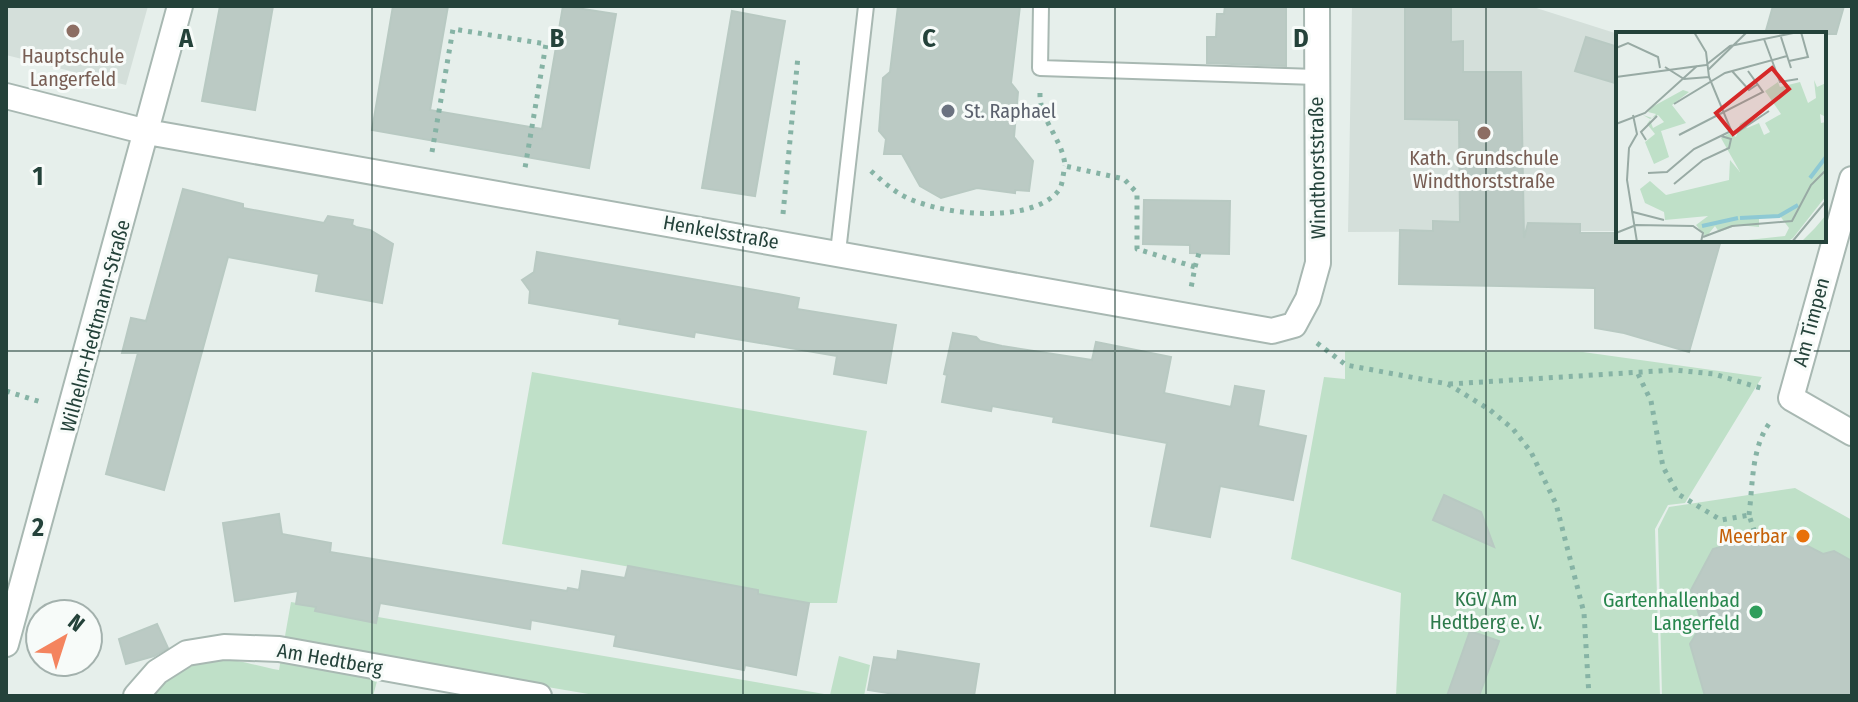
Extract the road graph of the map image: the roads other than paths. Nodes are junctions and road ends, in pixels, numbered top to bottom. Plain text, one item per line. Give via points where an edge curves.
1 (180, 6) edge
2 (866, 6) edge
3 (1041, 6) edge
4 (1317, 6) edge
5 (1316, 77) junction
6 (6, 96) edge
7 (147, 132) junction
8 (1852, 179) edge
9 (838, 252) junction
10 (1294, 325) joint
11 (1852, 433) edge
12 (13, 596) edge
13 (6, 644) edge
14 (136, 696) edge
15 (539, 696) edge

1 - 7 street, Wilhelm-Hedtmann-Straße
2 - 9 lane
3 - 5 lane via 1040,68
4 - 5 street, Windthorststraße
5 - 10 street, Windthorststraße via 1318,263
6 - 7 street, Henkelsstraße
7 - 9 street, Henkelsstraße
7 - 12 street, Wilhelm-Hedtmann-Straße
8 - 11 street, Am Timpen via 1791,398
9 - 10 street, Henkelsstraße via 1272,331
12 - 13 street, Wilhelm-Hedtmann-Straße
14 - 15 street, Am Hedtberg via 157,672 187,653 224,647 279,649

